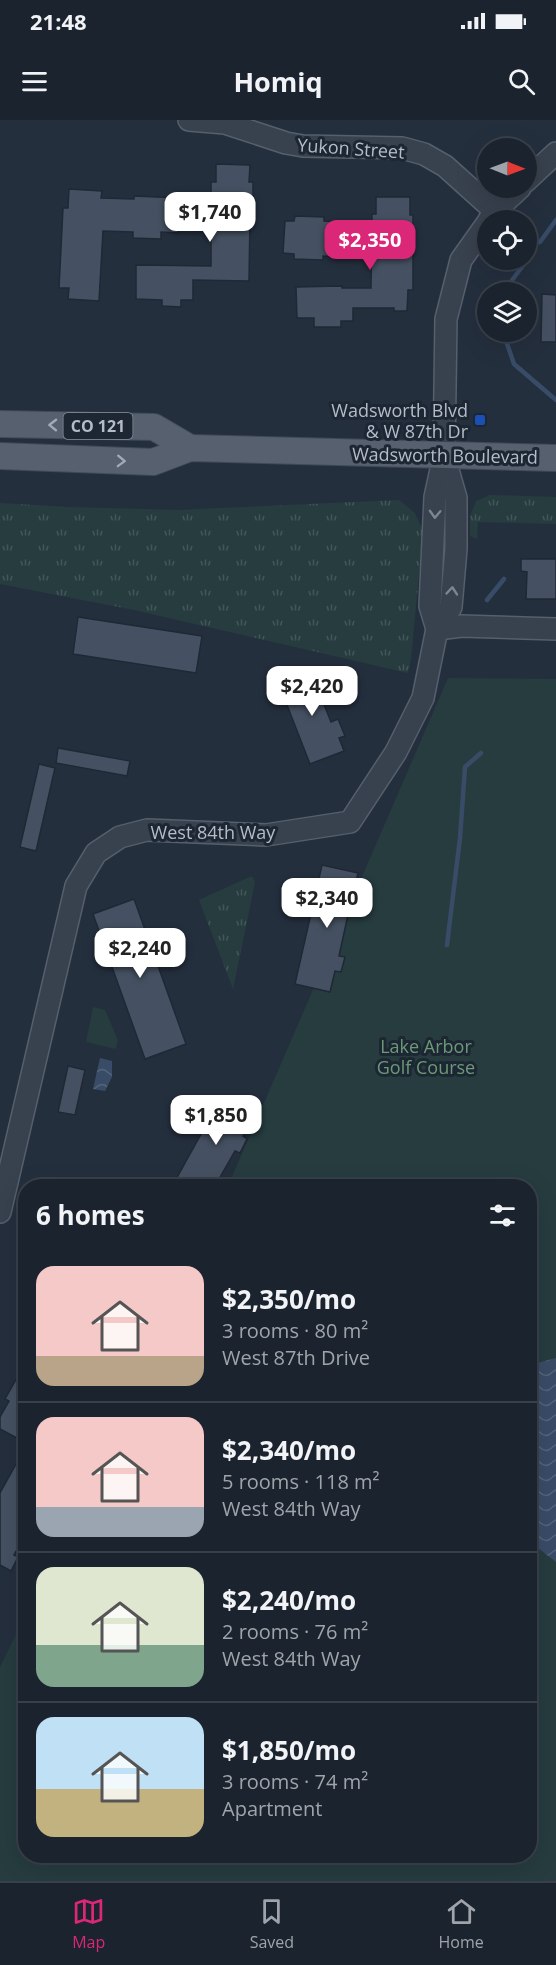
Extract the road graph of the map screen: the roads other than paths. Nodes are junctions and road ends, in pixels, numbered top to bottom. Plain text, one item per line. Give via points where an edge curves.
1 (189, 120) edge
2 (556, 153) edge
3 (537, 171) edge
4 (510, 198) edge
5 (483, 210) edge
6 (498, 210) edge
7 (477, 237) edge
8 (0, 424) edge
9 (190, 448) junction
10 (0, 456) edge
11 (444, 456) junction
12 (556, 458) edge
13 (437, 629) junction
14 (556, 629) edge
15 (0, 1212) edge

1 - 5 street, Yukon Street via 225,123 303,146 402,148 424,154 445,166
2 - 3 street
4 - 6 street, West 84th Way
7 - 11 street, West 84th Way via 461,260 446,319
9 -> 8 main road, Wadsworth Boulevard / CO 121 via 154,427
10 -> 9 main road, Wadsworth Boulevard / CO 121 via 153,462
9 - 11 main road, Wadsworth Boulevard / CO 121
11 - 12 main road, Wadsworth Boulevard / CO 121
11 - 13 street, West 84th Way via 435,497 430,606
13 - 14 street
13 - 15 street, West 84th Way via 423,698 396,752 350,822 266,835 147,830 120,837 96,853 76,886

